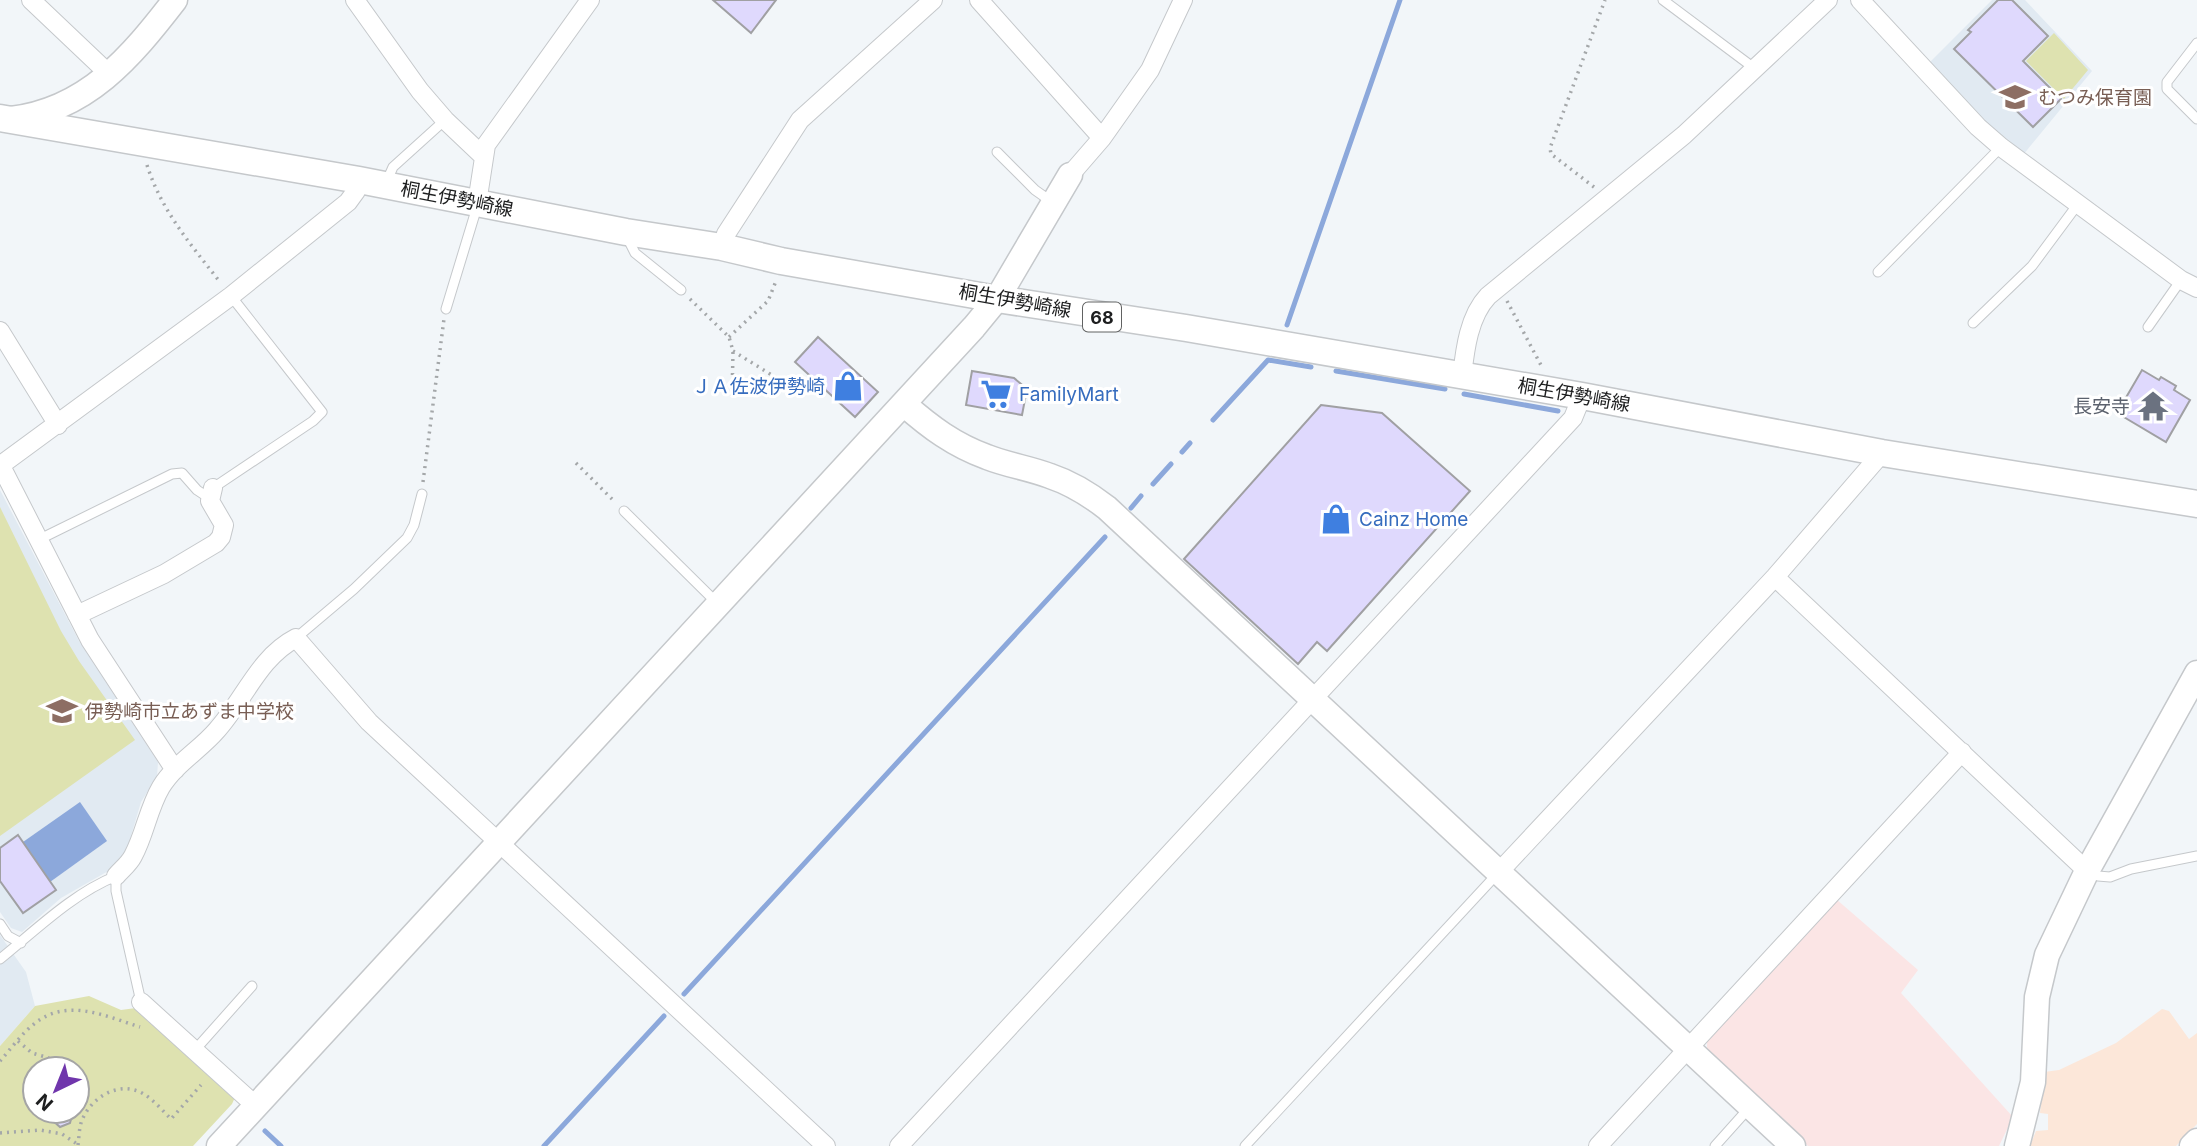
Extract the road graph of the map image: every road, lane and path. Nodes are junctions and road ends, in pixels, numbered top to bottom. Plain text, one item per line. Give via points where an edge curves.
1 (31, 0) edge
2 (175, 0) edge
3 (355, 0) edge
4 (590, 0) edge
5 (933, 0) edge
6 (978, 0) edge
7 (1183, 0) edge
8 (1605, 0) edge
9 (1663, 0) edge
10 (1828, 0) edge
11 (1860, 0) edge
12 (2197, 43) edge
13 (1754, 68) junction
14 (109, 75) junction
15 (3, 119) edge
16 (2197, 119) edge
17 (445, 120) junction
18 (1101, 138) junction
19 (146, 142) junction
20 (2001, 147) junction
21 (996, 152) dead end
22 (484, 158) junction
23 (1070, 175) joint
24 (359, 180) junction
25 (386, 185) junction
26 (1606, 197) junction
27 (478, 203) junction
28 (1054, 203) junction
29 (2078, 204) junction
30 (626, 232) junction
31 (722, 247) junction
32 (781, 261) junction
33 (1878, 272) dead end
34 (2189, 284) edge
35 (1498, 288) junction
36 (681, 290) joint
37 (231, 296) junction
38 (997, 299) junction
39 (446, 309) joint
40 (1973, 323) dead end
41 (2148, 327) dead end
42 (0, 331) edge
43 (729, 337) junction
44 (733, 351) junction
45 (1462, 376) junction
46 (783, 382) dead end
47 (1545, 390) junction
48 (1582, 396) junction
49 (732, 399) dead end
50 (905, 405) junction
51 (58, 425) junction
52 (1882, 453) junction
53 (576, 463) dead end
54 (0, 465) edge
55 (211, 493) junction
56 (422, 494) joint
57 (2197, 504) edge
58 (624, 511) joint
59 (38, 540) junction
60 (1775, 577) junction
61 (719, 605) junction
62 (77, 615) junction
63 (296, 638) junction
64 (2197, 673) edge
65 (1313, 699) junction
66 (1962, 752) junction
67 (174, 770) junction
68 (499, 844) junction
69 (2197, 856) edge
70 (2087, 871) junction
71 (1498, 873) junction
72 (116, 876) junction
73 (0, 924) edge
74 (21, 943) junction
75 (0, 959) edge
76 (253, 986) dead end
77 (141, 1002) joint
78 (150, 1030) dead end
79 (18, 1041) junction
80 (1686, 1049) junction
81 (195, 1050) junction
82 (39, 1055) edge
83 (0, 1061) edge
84 (201, 1085) dead end
85 (256, 1106) junction
86 (1750, 1107) junction
87 (0, 1133) edge
88 (2197, 1141) edge
89 (79, 1146) edge
90 (219, 1146) edge
91 (826, 1146) edge
92 (900, 1146) edge
93 (1245, 1146) edge
94 (1598, 1146) edge
95 (1715, 1146) edge
96 (1793, 1146) edge
97 (2017, 1146) edge
98 (2192, 1146) edge

1 - 14 street
2 - 14 street
3 - 17 street
4 - 22 street via 486,145
5 - 31 street via 800,120
6 - 18 street
7 - 18 street via 1150,70
8 - 26 path via 1550,148 1551,154
9 - 13 lane
10 - 13 street
11 - 20 street
12 - 16 lane via 2167,82 2167,89
13 - 26 street via 1684,135
14 - 15 street via 58,108 31,117
15 - 19 main road, 桐生伊勢崎線 / 68
17 - 22 street
17 - 25 lane via 393,167
18 - 23 street
19 - 24 main road, 桐生伊勢崎線 / 68
19 - 37 path via 147,165 159,198
20 - 29 street
20 - 33 lane
21 - 28 lane
22 - 27 street
23 - 28 street
24 - 25 main road, 桐生伊勢崎線 / 68
24 - 37 street via 348,202
25 - 27 main road, 桐生伊勢崎線 / 68
26 - 35 street
27 - 30 main road, 桐生伊勢崎線 / 68
27 - 39 lane
28 - 38 street
29 - 34 street
29 - 40 lane via 2032,265
30 - 31 main road, 桐生伊勢崎線 / 68
30 - 36 lane via 635,253
31 - 32 main road, 桐生伊勢崎線 / 68
32 - 38 main road, 桐生伊勢崎線 / 68
32 - 43 path via 768,302
34 - 41 lane
35 - 45 street via 1474,316
35 - 47 path via 1543,370
36 - 43 path
37 - 51 street
37 - 55 lane via 322,412
38 - 45 main road, 桐生伊勢崎線 / 68
38 - 50 street
39 - 56 path
42 - 51 street
43 - 44 path
44 - 46 path
44 - 49 path
45 - 47 main road, 桐生伊勢崎線 / 68
47 - 48 main road, 桐生伊勢崎線 / 68
48 - 52 main road, 桐生伊勢崎線 / 68
48 - 65 street via 1573,418
50 - 61 street
50 - 65 street via 964,448 1089,494
51 - 54 street
52 - 57 main road, 桐生伊勢崎線 / 68
52 - 60 street
53 - 58 path
54 - 59 street
55 - 59 lane via 197,490 182,474 172,474
55 - 62 street via 224,525 216,543 155,579
56 - 63 lane via 407,538
58 - 61 lane
59 - 62 street
60 - 66 street
60 - 71 street
61 - 68 street
62 - 67 street
63 - 67 street via 281,646 217,730
63 - 68 street via 369,722
64 - 70 street
65 - 71 street
65 - 92 street
66 - 70 street
66 - 80 street
67 - 72 street via 152,804 132,858
68 - 85 street
68 - 91 street
69 - 70 lane via 2110,877
70 - 97 street via 2047,955 2036,997 2033,1082
71 - 80 street
71 - 93 lane
72 - 74 lane via 76,898
72 - 77 lane
73 - 74 lane via 8,936
74 - 75 lane
76 - 81 lane
77 - 81 street
78 - 79 path via 77,1009 45,1018
79 - 82 path
79 - 83 path
80 - 86 street
80 - 94 street
81 - 85 street
84 - 89 path via 171,1119 139,1092 110,1091 86,1113
85 - 90 street
86 - 95 lane
86 - 96 street
87 - 89 path via 40,1130 62,1134
88 - 98 street

